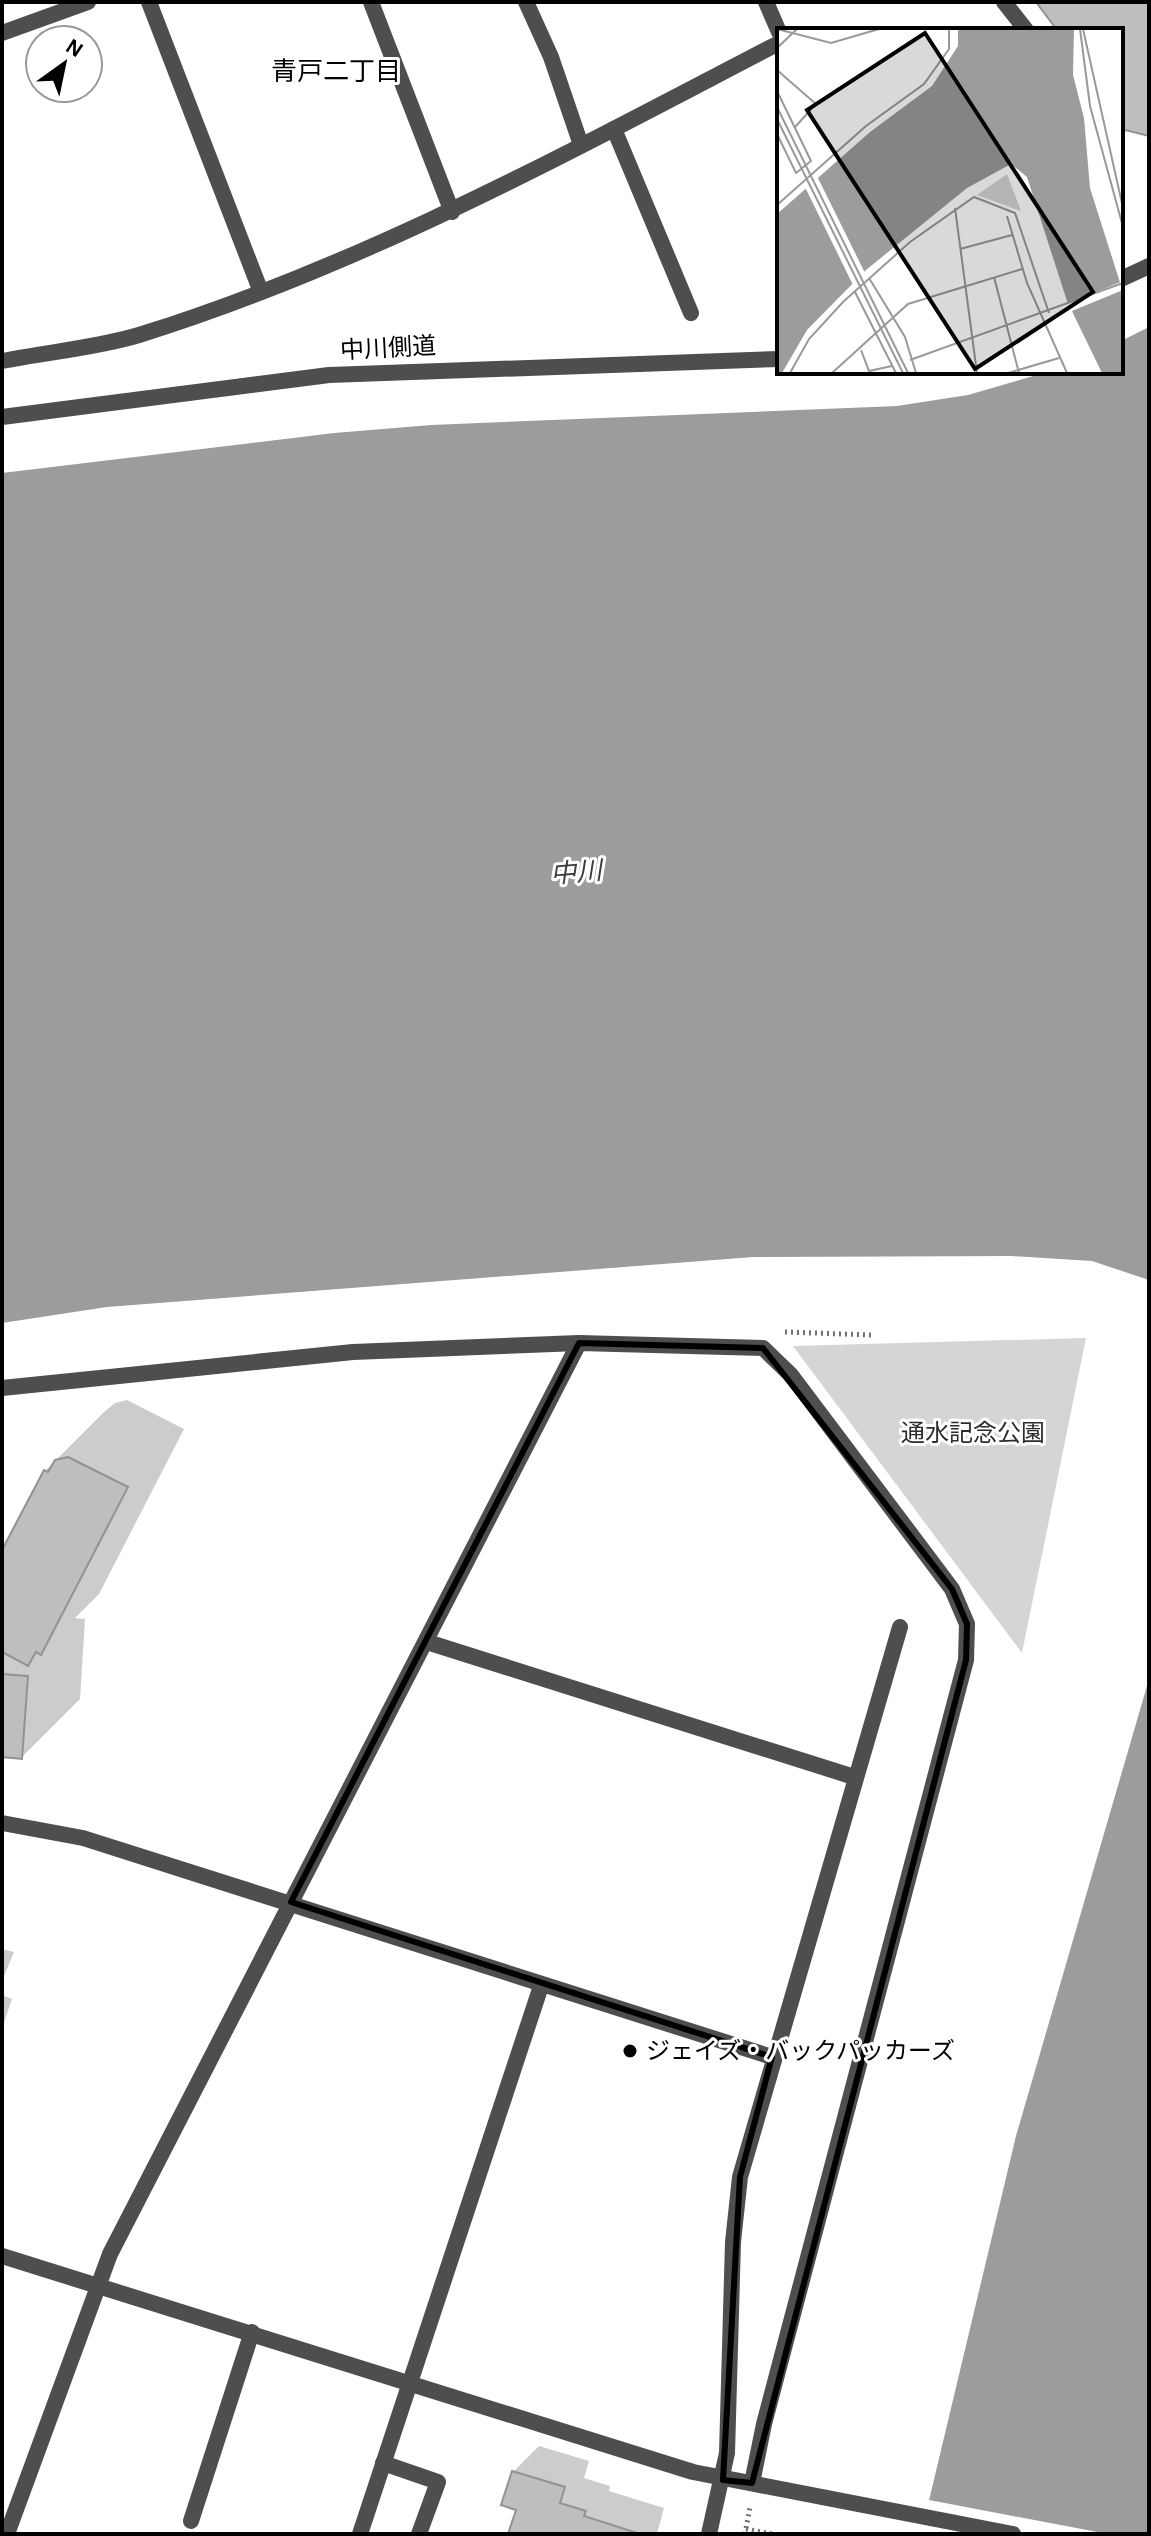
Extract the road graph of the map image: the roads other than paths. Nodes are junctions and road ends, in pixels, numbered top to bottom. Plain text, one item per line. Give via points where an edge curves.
1 (88, 2) edge
2 (149, 2) edge
3 (371, 2) edge
4 (766, 2) edge
5 (1004, 2) edge
6 (532, 4) edge
7 (777, 28) edge
8 (1024, 28) edge
9 (2, 33) edge
10 (777, 44) edge
11 (614, 129) junction
12 (581, 145) junction
13 (452, 212) junction
14 (1149, 266) edge
15 (1123, 278) edge
16 (261, 292) junction
17 (691, 313) dead end
18 (777, 359) edge
19 (2, 361) edge
20 (2, 417) edge
21 (579, 1343) junction
22 (2, 1388) edge
23 (900, 1627) dead end
24 (427, 1642) junction
25 (854, 1777) junction
26 (2, 1823) edge
27 (291, 1902) junction
28 (541, 1986) junction
29 (772, 2057) junction
30 (2, 2256) edge
31 (97, 2285) junction
32 (252, 2332) junction
33 (407, 2386) junction
34 (383, 2463) junction
35 (723, 2480) junction
36 (752, 2483) junction
37 (191, 2521) dead end
38 (7, 2534) edge
39 (360, 2534) edge
40 (419, 2534) edge
41 (709, 2534) edge
42 (1013, 2534) edge

1 - 9 street
2 - 16 street
3 - 13 street
4 - 7 street
5 - 8 street
6 - 12 street
10 - 11 street
11 - 12 street
11 - 17 street
12 - 13 street
13 - 16 street
14 - 15 street
16 - 19 street via 136,336
18 - 20 street, 中川側道 via 329,375
21 - 22 street via 353,1352
21 - 24 street
21 - 36 street via 763,1348 791,1375 886,1499 952,1589 967,1624 966,1660
23 - 25 street
24 - 25 street
24 - 27 street
25 - 29 street
26 - 27 street via 83,1838
27 - 28 street
27 - 31 street
28 - 29 street
28 - 33 street
29 - 35 street via 740,2177
30 - 31 street
31 - 32 street
31 - 38 street
32 - 33 street
32 - 37 street
33 - 34 street
33 - 35 street
34 - 39 street
34 - 40 street via 438,2482
35 - 36 street
35 - 41 street
36 - 42 street

